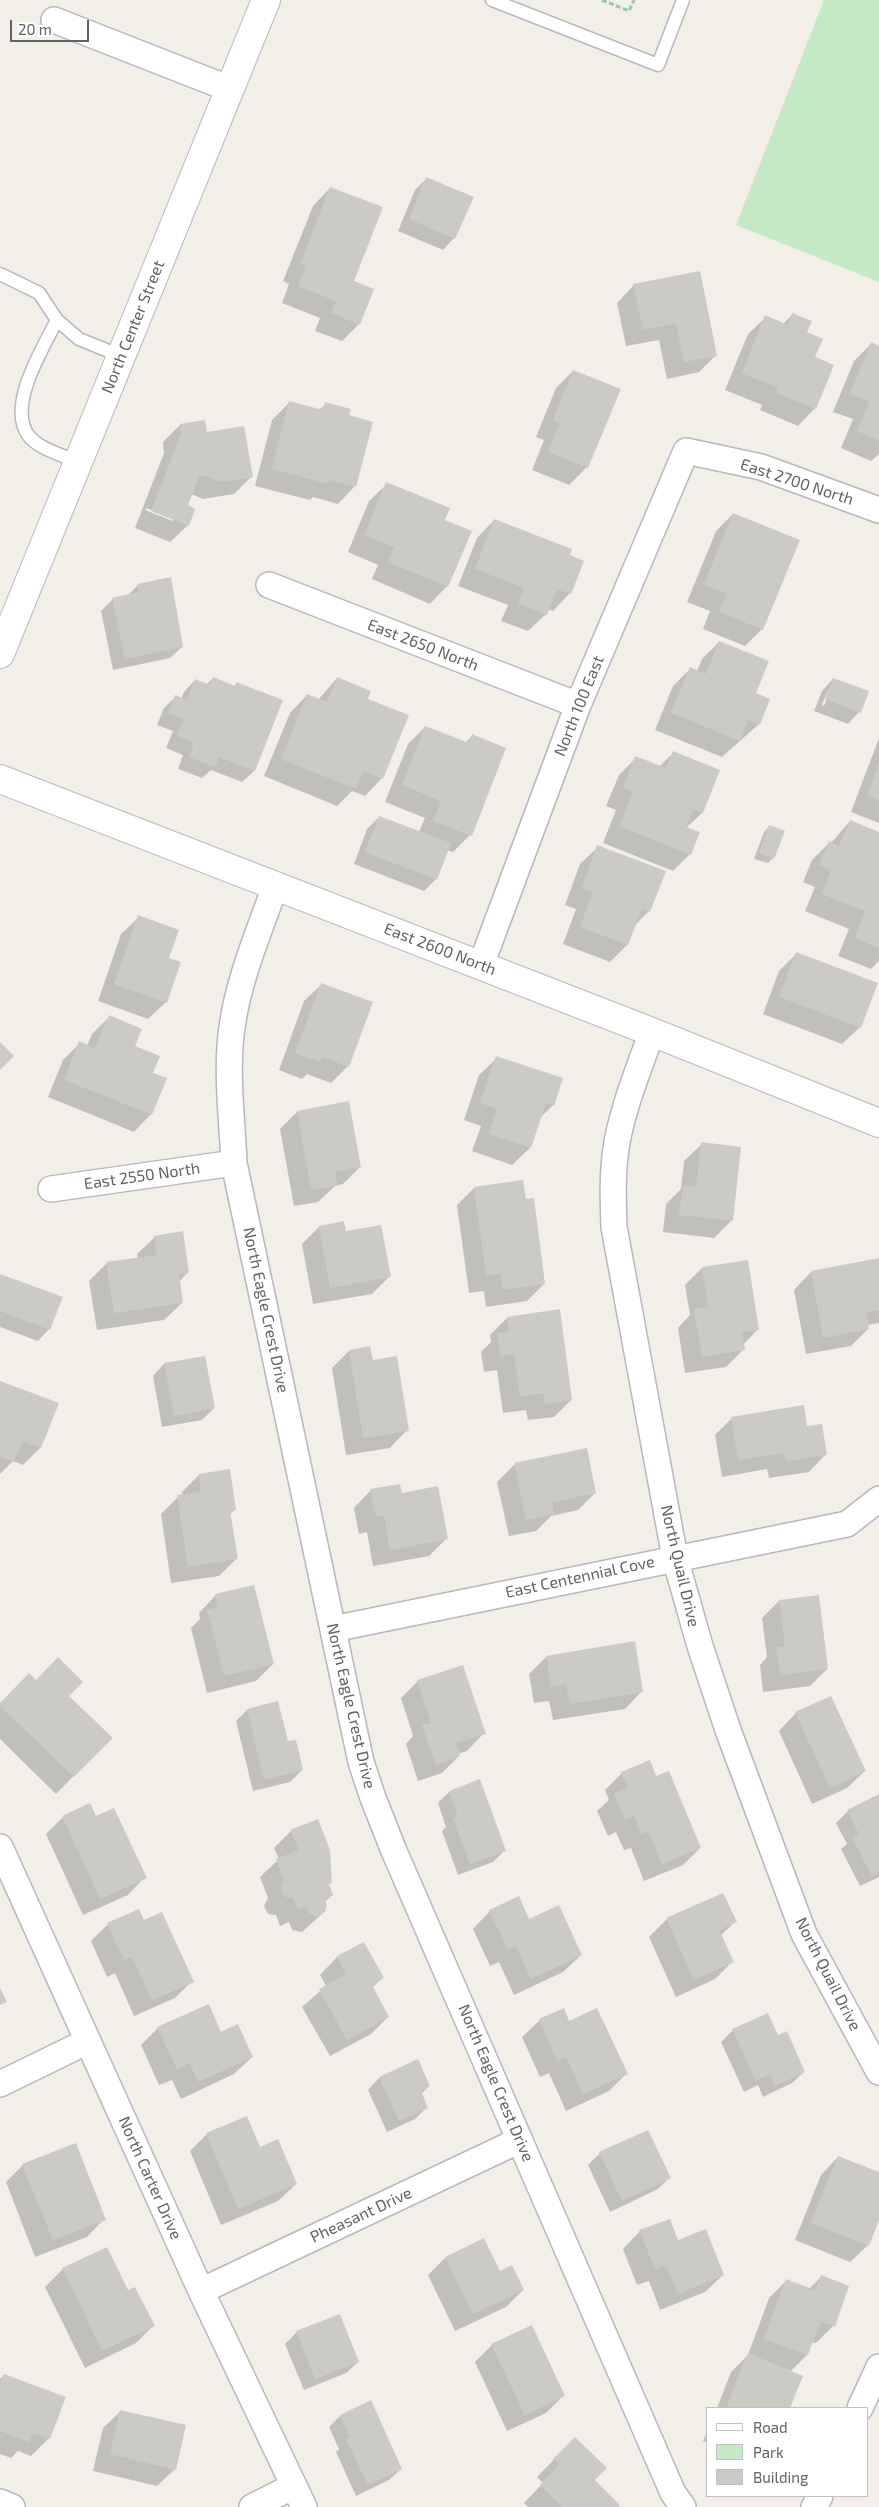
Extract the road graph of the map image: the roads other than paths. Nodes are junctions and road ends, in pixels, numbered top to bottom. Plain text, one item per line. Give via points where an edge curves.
1 (266, 0) edge
2 (492, 0) edge
3 (683, 0) edge
4 (54, 20) dead end
5 (230, 89) junction
6 (0, 274) edge
7 (57, 320) junction
8 (121, 356) junction
9 (686, 451) joint
10 (78, 462) junction
11 (879, 510) edge
12 (269, 585) dead end
13 (0, 654) edge
14 (578, 705) junction
15 (0, 779) edge
16 (275, 886) junction
17 (481, 965) junction
18 (652, 1032) junction
19 (879, 1123) edge
20 (234, 1163) junction
21 (51, 1189) dead end
22 (879, 1499) edge
23 (675, 1558) junction
24 (333, 1629) junction
25 (0, 1847) edge
26 (88, 2041) junction
27 (879, 2072) edge
28 (0, 2084) edge
29 (520, 2140) junction
30 (201, 2291) junction
31 (879, 2367) edge
32 (860, 2407) edge
33 (299, 2496) edge
34 (0, 2502) edge
35 (12, 2507) edge
36 (252, 2507) edge
37 (683, 2507) edge

1 - 5 street, North Center Street
2 - 3 lane via 658,65
4 - 5 street
5 - 8 street, North Center Street
6 - 7 lane via 40,293
7 - 8 lane via 79,339
7 - 10 lane via 33,368 24,394 22,419 28,435 42,446
8 - 10 street, North Center Street
9 - 11 street, East 2700 North via 761,466
9 - 14 street, North 100 East
10 - 13 street, North Center Street
12 - 14 street, East 2650 North
14 - 17 street, North 100 East
15 - 16 street, East 2600 North
16 - 17 street, East 2600 North
16 - 20 street, North Eagle Crest Drive via 243,977 232,1021 229,1062
17 - 18 street, East 2600 North
18 - 19 street, East 2600 North
18 - 23 street, North Quail Drive via 625,1110 612,1184 614,1227
20 - 21 street, East 2550 North
20 - 24 street, North Eagle Crest Drive
22 - 23 street, East Centennial Cove via 847,1524
23 - 24 street, East Centennial Cove
23 - 27 street, North Quail Drive via 728,1730 804,1934
24 - 29 street, North Eagle Crest Drive via 361,1762 373,1798
25 - 26 street, North Carter Drive
26 - 28 street
26 - 30 street, North Carter Drive
29 - 30 street, Pheasant Drive
29 - 37 street, North Eagle Crest Drive via 673,2493
30 - 33 street, North Carter Drive
31 - 32 street
33 - 36 street
34 - 35 street

